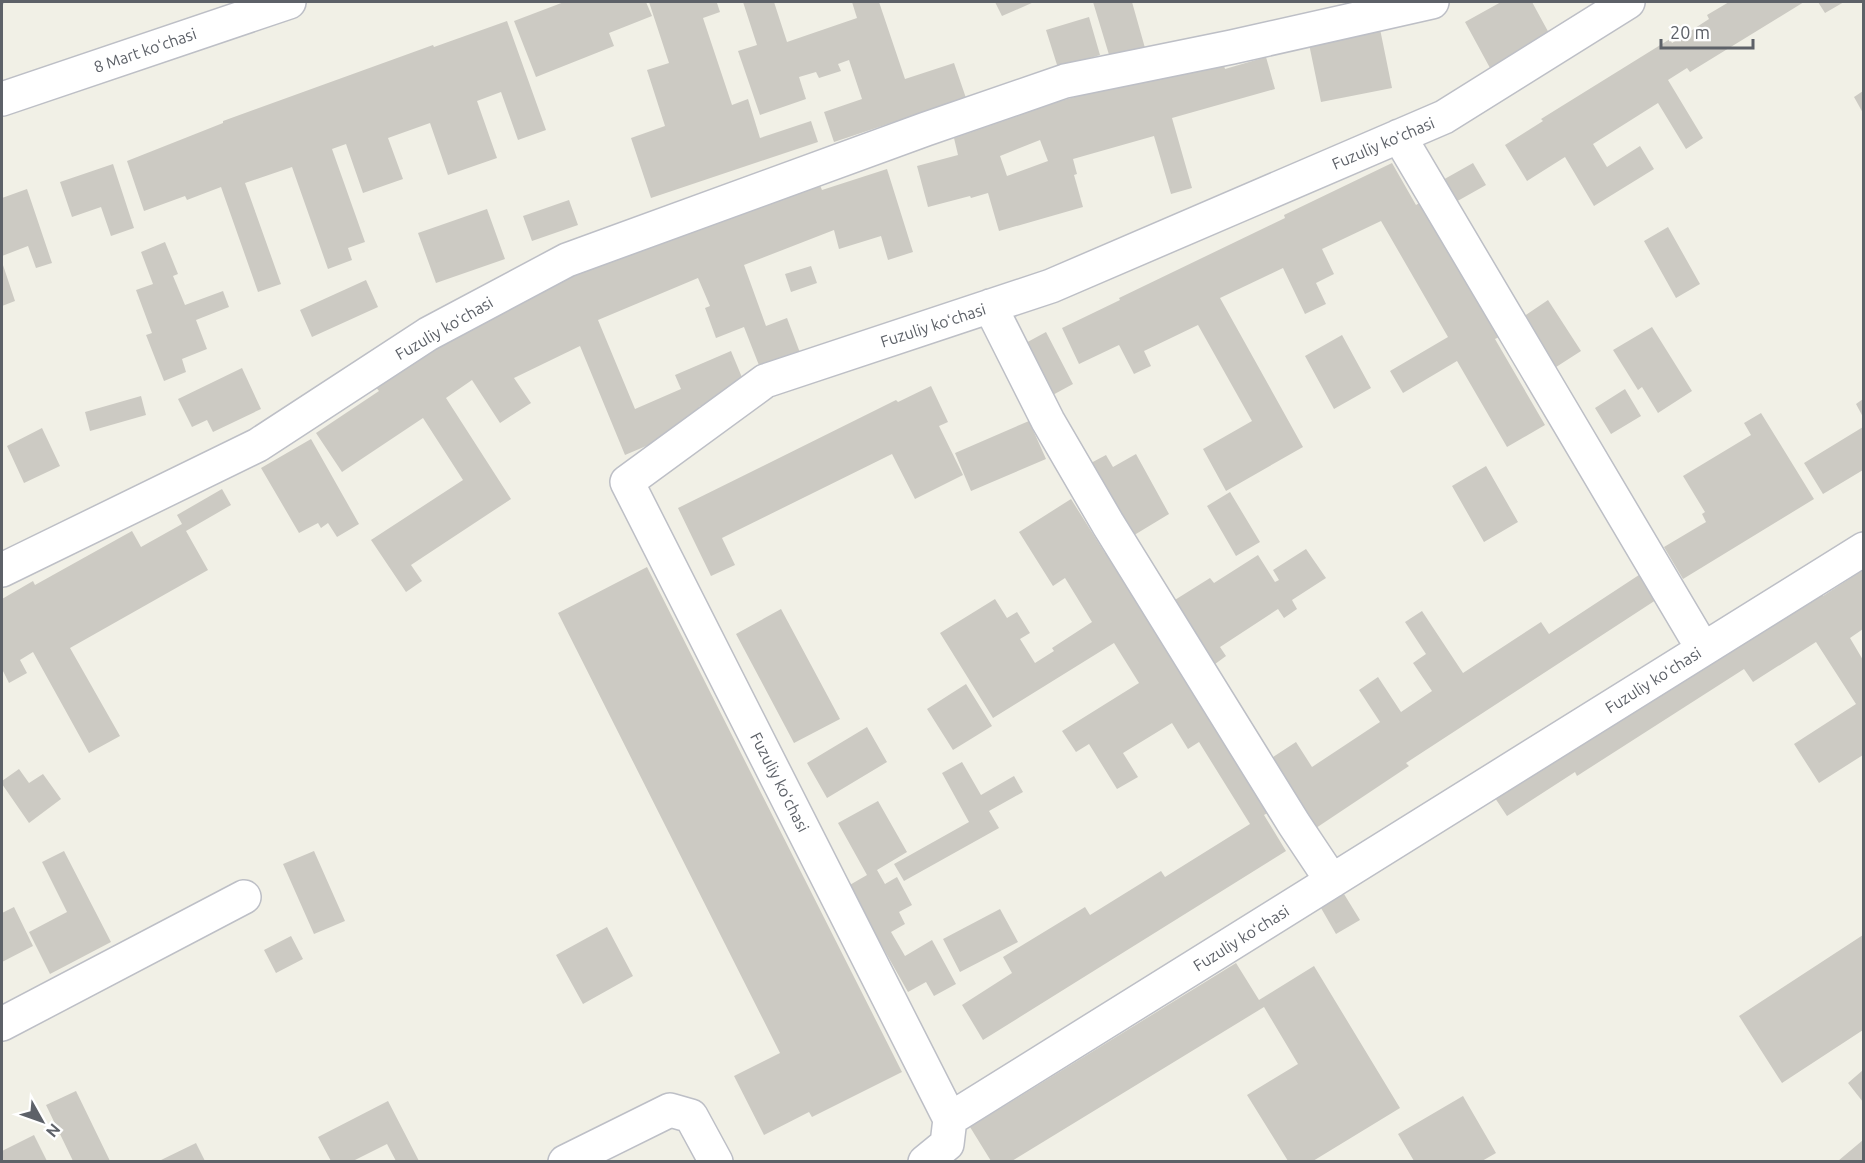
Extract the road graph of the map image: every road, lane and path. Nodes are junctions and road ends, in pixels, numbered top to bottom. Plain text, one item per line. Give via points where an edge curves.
1 (289, 2) edge
2 (1432, 2) edge
3 (1628, 2) edge
4 (2, 99) edge
5 (1399, 136) junction
6 (990, 306) junction
7 (1863, 549) edge
8 (2, 570) edge
9 (1703, 649) junction
10 (1332, 881) junction
11 (244, 897) dead end
12 (2, 1024) edge
13 (950, 1119) junction
14 (565, 1161) edge
15 (716, 1161) edge
16 (926, 1161) edge

1 - 4 street, 8 Mart koʻchasi
2 - 8 street, Fuzuliy koʻchasi via 1065,81 567,260 428,334 258,445
3 - 5 street, Fuzuliy koʻchasi via 1444,117
5 - 6 street, Fuzuliy koʻchasi via 1051,286
5 - 9 street
6 - 10 street via 1048,421 1108,524
6 - 13 street, Fuzuliy koʻchasi via 765,381 627,482
7 - 9 street, Fuzuliy koʻchasi
9 - 10 street, Fuzuliy koʻchasi
10 - 13 street, Fuzuliy koʻchasi
11 - 12 street
13 - 16 street via 947,1144
14 - 15 street via 670,1110 691,1116

